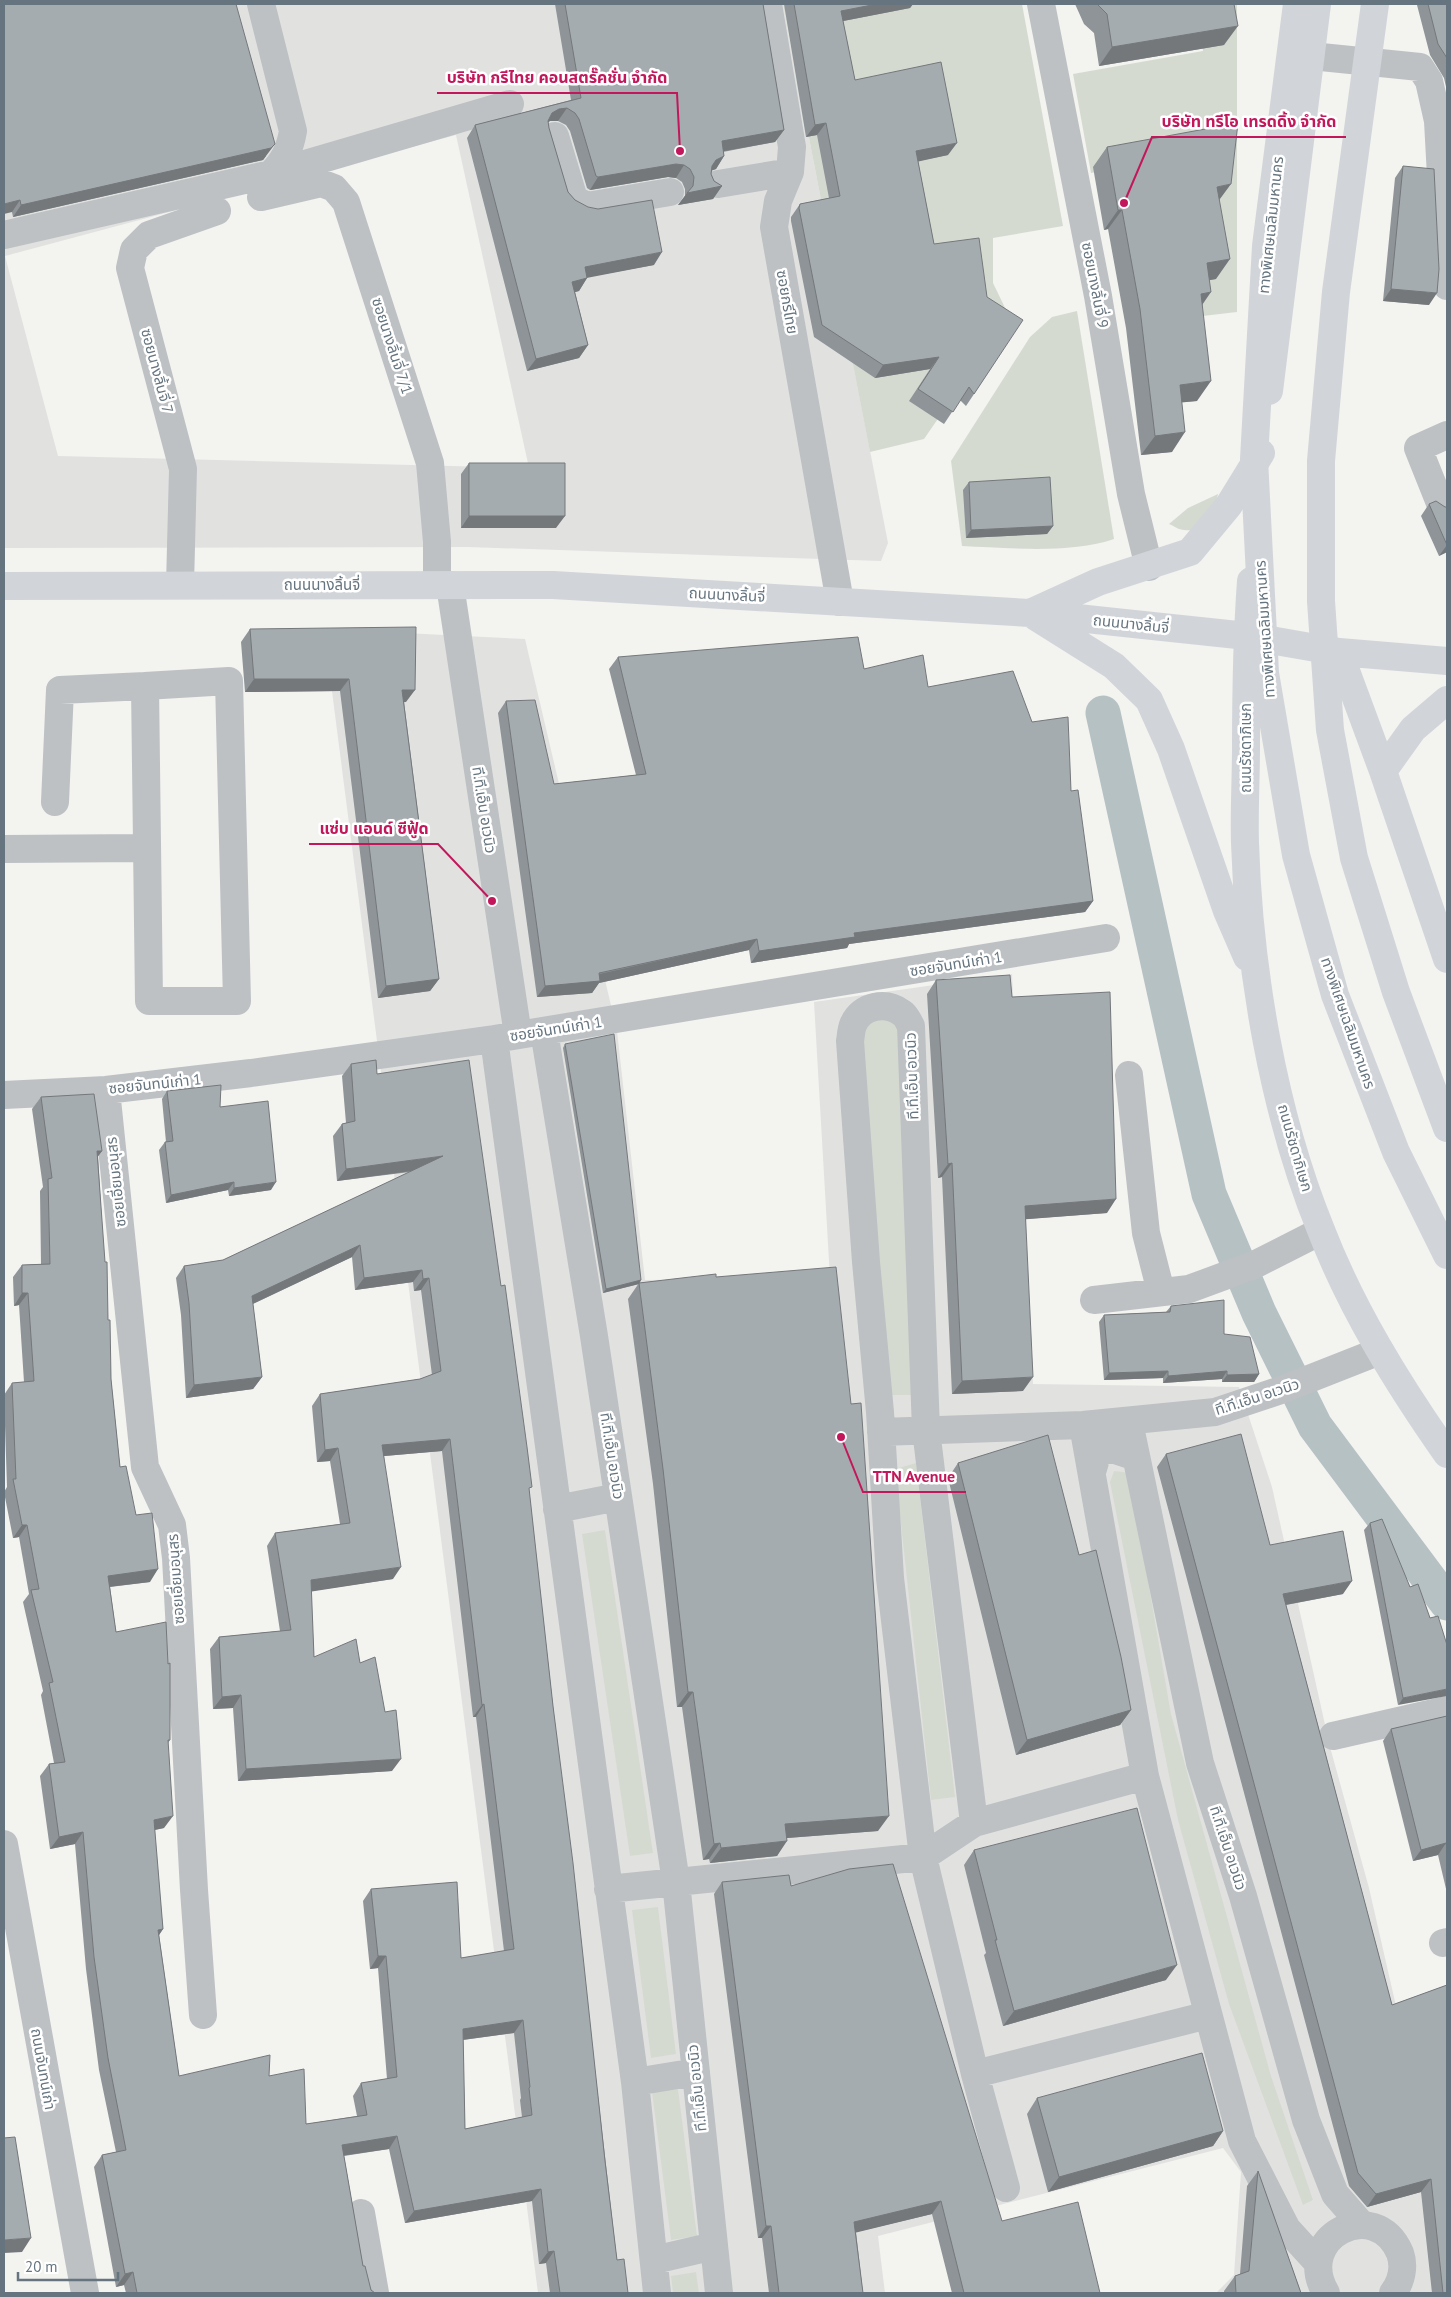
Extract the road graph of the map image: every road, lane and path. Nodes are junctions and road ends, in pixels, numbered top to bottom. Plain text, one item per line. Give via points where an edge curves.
1 (261, 4) edge
2 (768, 4) edge
3 (1041, 4) edge
4 (1297, 4) edge
5 (1317, 4) edge
6 (1375, 4) edge
7 (1311, 56) junction
8 (510, 104) dead end
9 (555, 136) edge
10 (790, 172) junction
11 (718, 184) edge
12 (266, 186) junction
13 (670, 192) dead end
14 (218, 211) dead end
15 (4, 235) edge
16 (1447, 286) edge
17 (1447, 435) edge
18 (1261, 451) junction
19 (1440, 503) edge
20 (1149, 567) junction
21 (180, 585) junction
22 (443, 585) junction
23 (4, 586) edge
24 (840, 602) junction
25 (1030, 613) junction
26 (1247, 636) junction
27 (1339, 652) junction
28 (1447, 661) edge
29 (145, 686) junction
30 (1447, 700) edge
31 (1383, 771) junction
32 (55, 802) dead end
33 (146, 848) junction
34 (4, 849) edge
35 (1106, 938) dead end
36 (1447, 959) edge
37 (1256, 978) junction
38 (518, 1035) junction
39 (1129, 1075) dead end
40 (106, 1090) junction
41 (4, 1095) edge
42 (1447, 1128) edge
43 (1321, 1231) junction
44 (1447, 1255) edge
45 (1161, 1292) junction
46 (1094, 1300) dead end
47 (1380, 1351) junction
48 (1128, 1422) junction
49 (1083, 1425) junction
50 (926, 1430) junction
51 (881, 1432) junction
52 (1447, 1454) edge
53 (1136, 1456) junction
54 (1092, 1472) junction
55 (618, 1497) junction
56 (557, 1509) junction
57 (1447, 1710) edge
58 (1333, 1736) dead end
59 (1145, 1776) junction
60 (974, 1823) junction
61 (4, 1844) edge
62 (923, 1857) junction
63 (676, 1882) junction
64 (608, 1889) junction
65 (203, 2015) dead end
66 (1208, 2015) junction
67 (696, 2072) junction
68 (975, 2074) junction
69 (634, 2082) junction
70 (1006, 2188) dead end
71 (362, 2212) dead end
72 (1362, 2225) junction
73 (714, 2246) junction
74 (654, 2260) junction
75 (1318, 2262) junction
76 (1398, 2289) edge
77 (85, 2293) edge
78 (375, 2293) edge
79 (657, 2293) edge
80 (719, 2293) edge
81 (1326, 2293) edge

1 - 12 street via 293,131 285,158
2 - 10 street, ซอยกรีไทย via 792,147
3 - 20 street, ซอยนางลิ้นจี่ 9 via 1098,296 1131,494
4 - 44 main road, ทางพิเศษเฉลิมมหานคร via 1266,246 1254,459 1265,673 1296,855 1335,995 1396,1152
5 - 7 main road, ถนนรัชดาภิเษก
6 - 42 main road via 1336,292 1321,461 1320,601 1330,730 1354,858 1396,992
7 - 16 street via 1420,67 1429,81 1438,120
7 - 18 main road, ถนนรัชดาภิเษก
8 - 12 street
9 - 13 street via 574,199 587,206
10 - 11 street
10 - 24 street, ซอยกรีไทย via 778,201 774,227
12 - 15 street
12 - 22 street, ซอยนางลิ้นจี่ 7/1 via 321,183 334,188 346,202 430,463
14 - 21 street, ซอยนางลิ้นจี่ 7 via 149,235 134,250 130,268 183,469
17 - 19 street via 1418,448
18 - 20 main road via 1229,504 1190,552
18 - 26 main road, ถนนรัชดาภิเษก
20 - 25 main road via 1098,582
21 - 22 main road, ถนนนางลิ้นจี่
21 - 23 main road, ถนนนางลิ้นจี่
22 - 24 main road, ถนนนางลิ้นจี่ via 553,585
22 - 38 street, ที.ที.เอ็น อเวนิว
24 - 25 main road, ถนนนางลิ้นจี่
25 - 26 main road, ถนนนางลิ้นจี่
25 - 37 main road via 1114,666 1149,700 1171,749 1227,911
26 - 27 main road, ถนนนางลิ้นจี่
26 - 37 main road, ถนนรัชดาภิเษก via 1245,844
27 - 28 main road, ถนนนางลิ้นจี่
27 - 31 main road
29 - 32 street via 60,690
29 - 33 street
29 - 33 street via 229,681 237,1001 149,1001
30 - 31 main road via 1413,729
31 - 36 main road
33 - 34 street
35 - 38 street, ซอยจันทน์เก่า 1
37 - 43 main road, ถนนรัชดาภิเษก via 1278,1088 1301,1178
38 - 40 street, ซอยจันทน์เก่า 1
38 - 55 street, ที.ที.เอ็น อเวนิว via 594,1336
38 - 56 street, ที.ที.เอ็น อเวนิว
39 - 45 street via 1146,1233
40 - 41 street, ซอยจันทน์เก่า 1
40 - 65 street, ซอยเอี่ยมอนุสร via 145,1467 172,1525 176,1558
43 - 45 street via 1254,1265 1189,1289
43 - 47 main road, ถนนรัชดาภิเษก via 1349,1294
45 - 46 street
47 - 48 street, ที.ที.เอ็น อเวนิว via 1214,1412
47 - 52 main road, ถนนรัชดาภิเษก
48 - 49 street, ที.ที.เอ็น อเวนิว
48 - 53 street, ที.ที.เอ็น อเวนิว
49 - 50 street, ที.ที.เอ็น อเวนิว
49 - 54 street
50 - 51 street, ที.ที.เอ็น อเวนิว
50 - 51 street, ที.ที.เอ็น อเวนิว via 911,1026 904,1014 888,1005 862,1012 853,1025 850,1041
50 - 60 street, ที.ที.เอ็น อเวนิว
51 - 62 street, ที.ที.เอ็น อเวนิว via 890,1578
53 - 54 street via 1109,1448 1097,1455
53 - 72 street, ที.ที.เอ็น อเวนิว via 1200,1763 1243,1896 1306,2120 1335,2194
54 - 59 street
55 - 56 street
55 - 63 street, ที.ที.เอ็น อเวนิว
56 - 64 street, ที.ที.เอ็น อเวนิว
57 - 58 street
59 - 60 street
59 - 66 street
60 - 62 street
61 - 77 street, ถนนจันทน์เก่า
62 - 63 street
62 - 68 street, ที.ที.เอ็น อเวนิว
63 - 64 street
63 - 67 street, ที.ที.เอ็น อเวนิว
64 - 69 street, ที.ที.เอ็น อเวนิว
66 - 68 street
66 - 75 street via 1242,2141 1287,2229
67 - 69 street
67 - 73 street, ที.ที.เอ็น อเวนิว
68 - 70 street, ที.ที.เอ็น อเวนิว
69 - 74 street, ที.ที.เอ็น อเวนิว
71 - 78 street
72 - 75 street via 1336,2232 1326,2242
72 - 76 street via 1376,2227 1396,2244 1402,2258
73 - 74 street
73 - 80 street, ที.ที.เอ็น อเวนิว
74 - 79 street, ที.ที.เอ็น อเวนิว
75 - 81 street via 1320,2280

